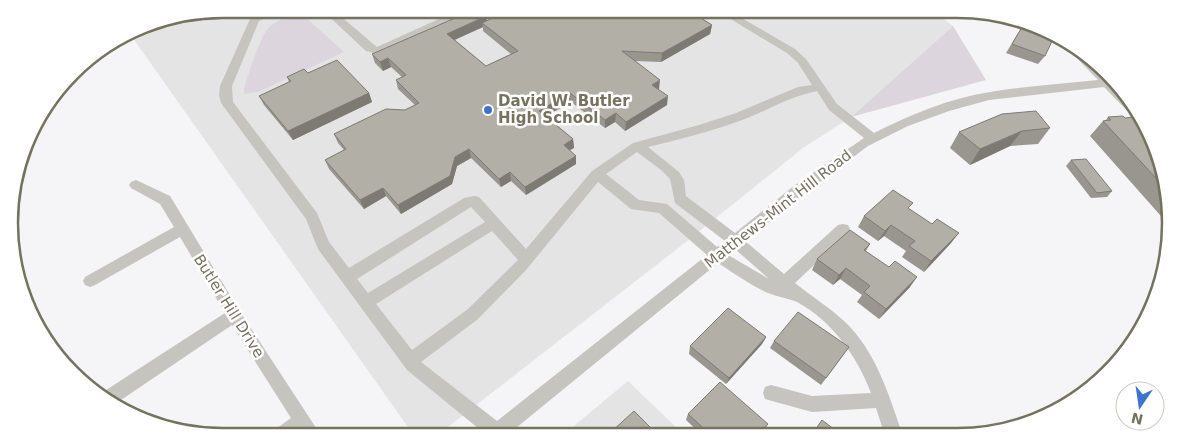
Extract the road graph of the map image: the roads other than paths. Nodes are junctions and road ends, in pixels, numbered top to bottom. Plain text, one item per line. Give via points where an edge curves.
1 (258, 18) edge
2 (336, 18) edge
3 (450, 18) edge
4 (734, 18) edge
5 (1106, 82) edge
6 (820, 87) junction
7 (872, 138) junction
8 (637, 146) junction
9 (597, 174) junction
10 (136, 185) dead end
11 (677, 194) junction
12 (655, 207) junction
13 (494, 223) junction
14 (843, 229) dead end
15 (181, 230) junction
16 (736, 242) junction
17 (718, 256) junction
18 (526, 260) junction
19 (346, 277) junction
20 (90, 281) dead end
21 (786, 283) junction
22 (801, 297) junction
23 (366, 302) junction
24 (234, 315) junction
25 (410, 361) junction
26 (772, 393) dead end
27 (112, 396) edge
28 (882, 400) junction
29 (301, 421) junction
30 (291, 428) edge
31 (306, 428) edge
32 (487, 428) edge
33 (502, 428) edge
34 (891, 428) edge

1 - 19 street via 226,86 227,103 312,217 323,245
2 - 3 street via 370,49 378,51
4 - 6 street via 791,51
5 - 7 street, Matthews-Mint Hill Road via 989,96 944,108
6 - 7 street via 833,107
6 - 8 street via 802,90 709,127
7 - 16 street, Matthews-Mint Hill Road via 844,156
8 - 9 street
8 - 11 street via 673,173
9 - 12 street via 636,205
9 - 18 street
10 - 15 street, Butler Hill Drive via 165,200
11 - 12 street via 674,201
11 - 16 street
12 - 17 street via 662,208
13 - 18 street
13 - 19 street via 474,201 469,202
13 - 23 street
14 - 21 street
15 - 20 street
15 - 24 street, Butler Hill Drive
16 - 17 street, Matthews-Mint Hill Road
16 - 21 street
17 - 22 street via 772,288
17 - 33 street, Matthews-Mint Hill Road
18 - 25 street via 473,314
19 - 23 street
21 - 22 street
22 - 28 street via 828,315 854,343 875,378
23 - 25 street
24 - 27 street
24 - 29 street, Butler Hill Drive
25 - 32 street
26 - 28 street via 812,404
28 - 34 street
29 - 30 street
29 - 31 street, Butler Hill Drive

